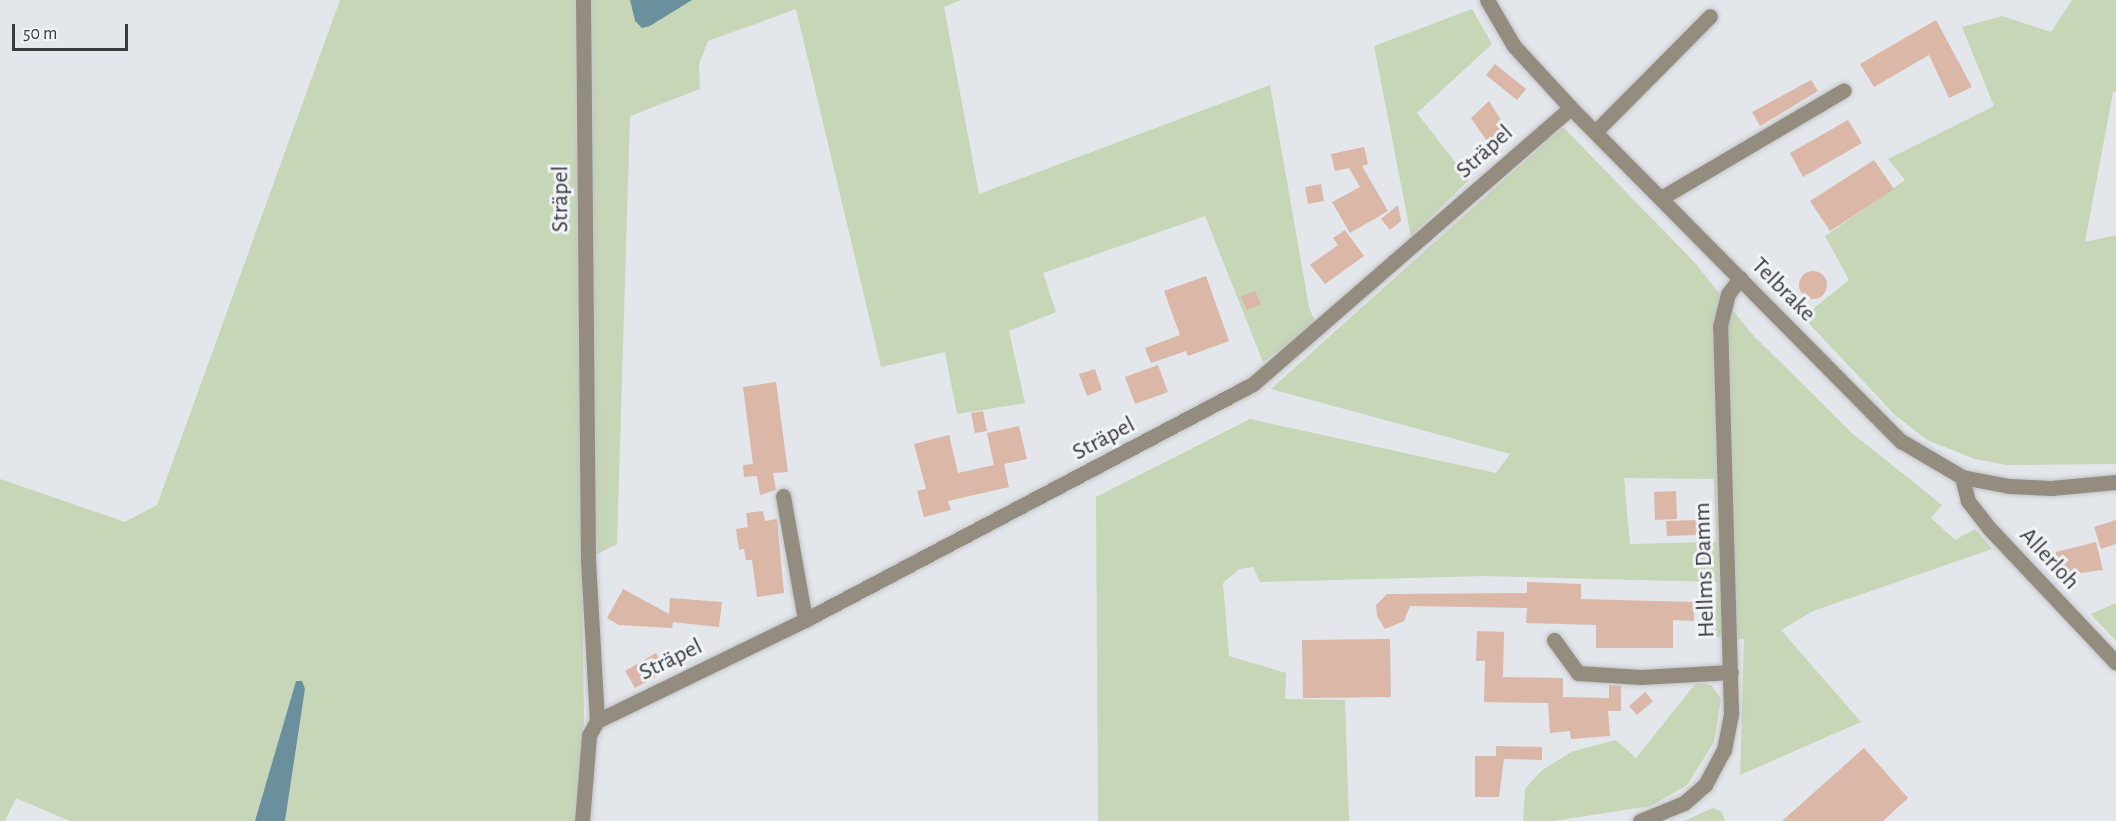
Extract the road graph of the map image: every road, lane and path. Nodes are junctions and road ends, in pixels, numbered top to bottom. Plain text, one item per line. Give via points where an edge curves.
1 (583, 0) edge
2 (1486, 0) edge
3 (1710, 16) dead end
4 (1844, 90) dead end
5 (1570, 108) junction
6 (1595, 132) junction
7 (1661, 198) junction
8 (1740, 278) junction
9 (1962, 477) junction
10 (2116, 482) edge
11 (783, 496) dead end
12 (805, 620) junction
13 (1554, 640) dead end
14 (2116, 663) edge
15 (1731, 672) junction
16 (597, 721) junction
17 (582, 821) edge
18 (1640, 821) edge

1 - 16 street, Sträpel via 588,559
2 - 5 street, Telbrake via 1514,46
3 - 6 street
4 - 7 street
5 - 6 street, Telbrake
5 - 12 street, Sträpel via 1268,375 1228,400
6 - 7 street, Telbrake
7 - 8 street, Telbrake
8 - 9 street, Telbrake via 1901,441
8 - 15 street, Hellms Damm via 1728,294 1720,326
9 - 10 street, Telbrake via 2009,486 2051,488
9 - 14 street, Allerloh via 1968,501 1989,528
11 - 12 street
12 - 16 street, Sträpel
13 - 15 street via 1578,674
15 - 18 street, Hellms Damm via 1731,713 1724,750 1705,784 1684,803
16 - 17 street, Sträpel via 589,735

